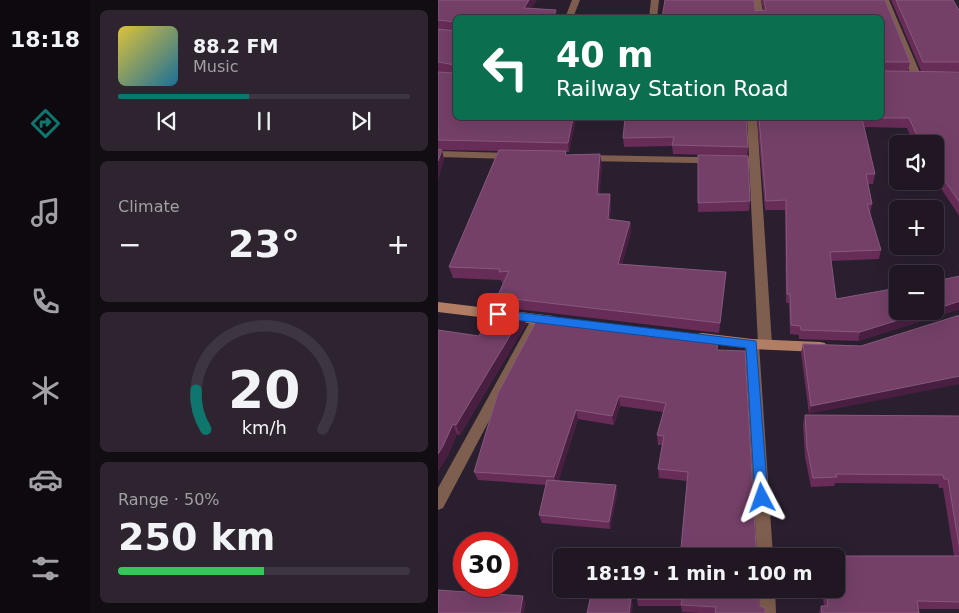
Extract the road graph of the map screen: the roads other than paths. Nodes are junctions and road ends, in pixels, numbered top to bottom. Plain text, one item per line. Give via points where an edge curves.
1 (576, 0) edge
2 (655, 0) edge
3 (757, 0) edge
4 (885, 0) edge
5 (570, 15) edge
6 (653, 15) edge
7 (760, 15) edge
8 (916, 75) edge
9 (752, 120) edge
10 (438, 154) edge
11 (527, 156) edge
12 (576, 157) edge
13 (755, 161) junction
14 (438, 307) edge
15 (537, 319) junction
16 (566, 322) edge
17 (694, 337) edge
18 (759, 344) junction
19 (830, 347) edge
20 (438, 503) edge
21 (765, 548) edge
22 (767, 598) edge
23 (768, 613) edge

1 - 5 street
2 - 6 street
3 - 7 street
4 - 8 street
9 - 13 street
10 - 11 street
12 - 13 street
13 - 18 street
14 - 15 street
15 - 16 street
15 - 20 street
17 - 18 street
18 - 19 street
18 - 21 street
22 - 23 street

